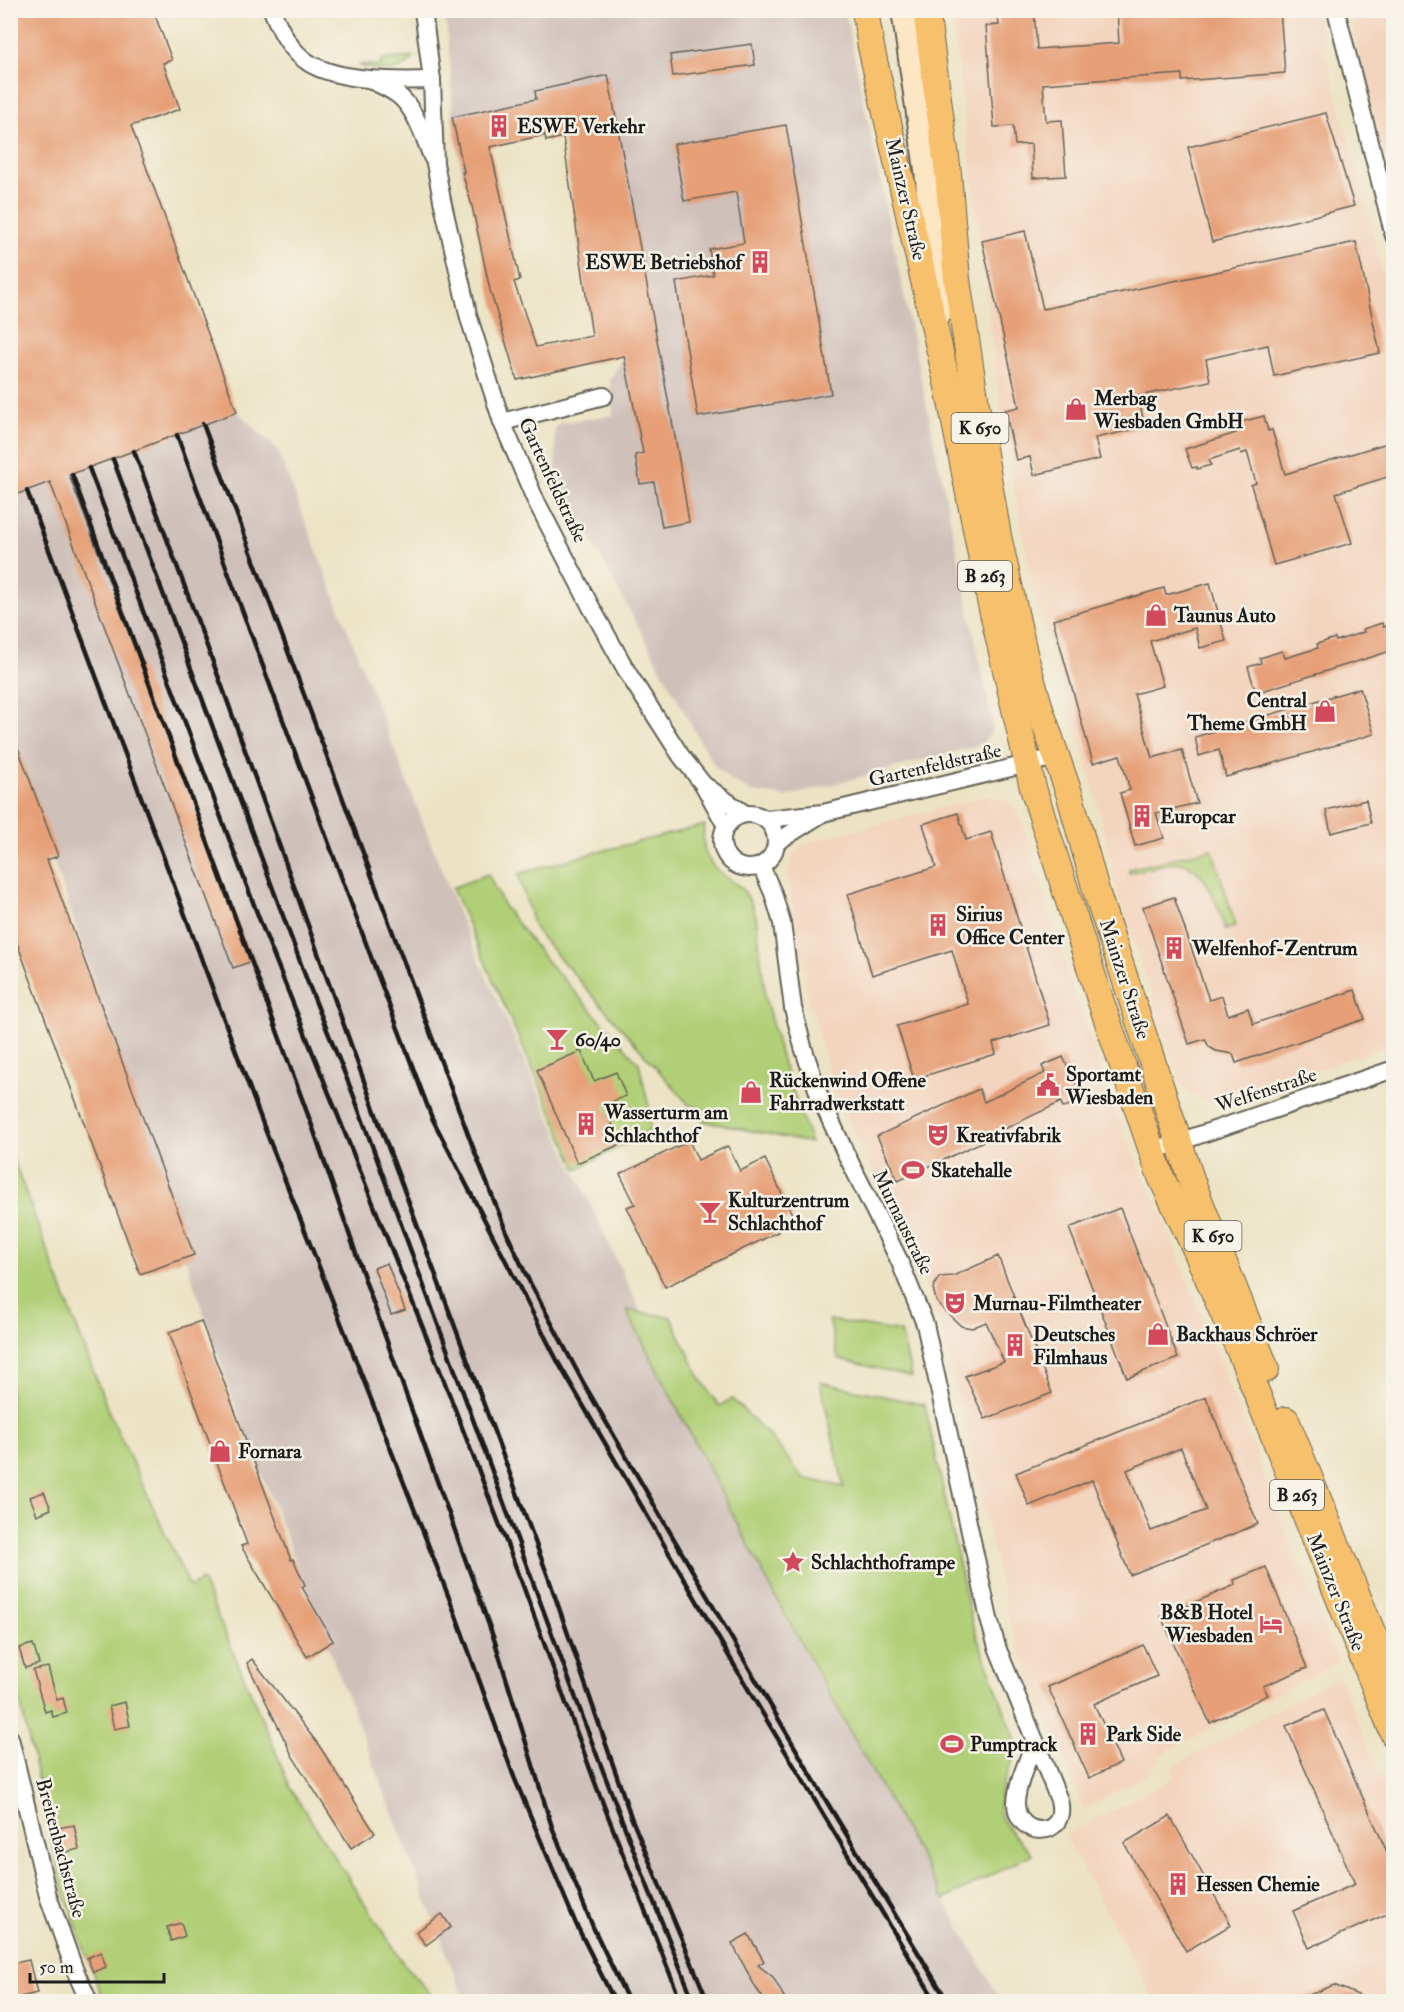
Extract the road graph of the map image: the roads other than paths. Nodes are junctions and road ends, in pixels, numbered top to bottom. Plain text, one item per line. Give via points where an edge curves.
1 (272, 10) edge
2 (423, 10) edge
3 (865, 10) edge
4 (903, 10) edge
5 (926, 10) edge
6 (1336, 10) edge
7 (364, 78) junction
8 (432, 80) junction
9 (435, 163) junction
10 (926, 170) junction
11 (1390, 206) edge
12 (1394, 236) edge
13 (957, 280) junction
14 (948, 387) junction
15 (604, 396) dead end
16 (502, 422) junction
17 (998, 536) joint
18 (1056, 757) junction
19 (1027, 765) junction
20 (703, 784) junction
21 (823, 813) junction
22 (745, 814) junction
23 (766, 819) junction
24 (726, 826) junction
25 (777, 842) junction
26 (760, 866) junction
27 (1394, 1070) edge
28 (1160, 1083) joint
29 (1179, 1140) junction
30 (1152, 1151) junction
31 (1198, 1256) joint
32 (1250, 1330) joint
33 (1394, 1686) edge
34 (1394, 1736) edge
35 (10, 1738) edge
36 (1035, 1740) junction
37 (89, 2001) edge

1 - 7 street, Gartenfeldstraße via 286,39 310,63 338,74
2 - 8 street, Gartenfeldstraße
3 - 14 main road, Mainzer Straße / B 263
4 - 10 street, Mainzer Straße / K 650
5 - 13 main road, Mainzer Straße via 948,173
6 - 11 street
7 - 8 street, Gartenfeldstraße
7 - 9 street, Gartenfeldstraße via 404,100
8 - 9 street, Gartenfeldstraße
9 - 16 street, Gartenfeldstraße via 457,272
10 - 13 street, Mainzer Straße / K 650
10 - 14 street, Mainzer Straße / K 650
11 - 12 street
13 - 17 main road, Mainzer Straße / K 650
14 - 19 main road, Mainzer Straße / B 263
15 - 16 street
16 - 20 street, Gartenfeldstraße via 535,498 591,607 629,675
17 - 18 main road, Mainzer Straße / B 263 via 1028,668
18 - 19 street, Gartenfeldstraße
18 - 28 main road, Mainzer Straße / B 263
19 - 21 street, Gartenfeldstraße
19 - 30 main road, Mainzer Straße
20 - 22 street, Gartenfeldstraße
20 - 24 street, Gartenfeldstraße
21 - 23 street, Gartenfeldstraße
21 - 25 street, Gartenfeldstraße
22 - 23 street
22 - 24 street
23 - 25 street
24 - 26 street via 722,841 726,856 738,866
25 - 26 street via 774,854
26 - 36 street, Murnaustraße via 782,923 793,1008 819,1095 899,1260 925,1324 989,1619
27 - 29 street, Welfenstraße
28 - 29 main road, Mainzer Straße / K 650
29 - 30 street, Welfenstraße
29 - 32 main road, Mainzer Straße / K 650
30 - 31 main road, Mainzer Straße / K 650
31 - 34 main road, Mainzer Straße / B 263
32 - 33 main road, Mainzer Straße / B 263
35 - 37 street, Breitenbachstraße via 48,1896
36 - 36 street, Murnaustraße via 1061,1813 1055,1824 1039,1830 1022,1823 1016,1804

